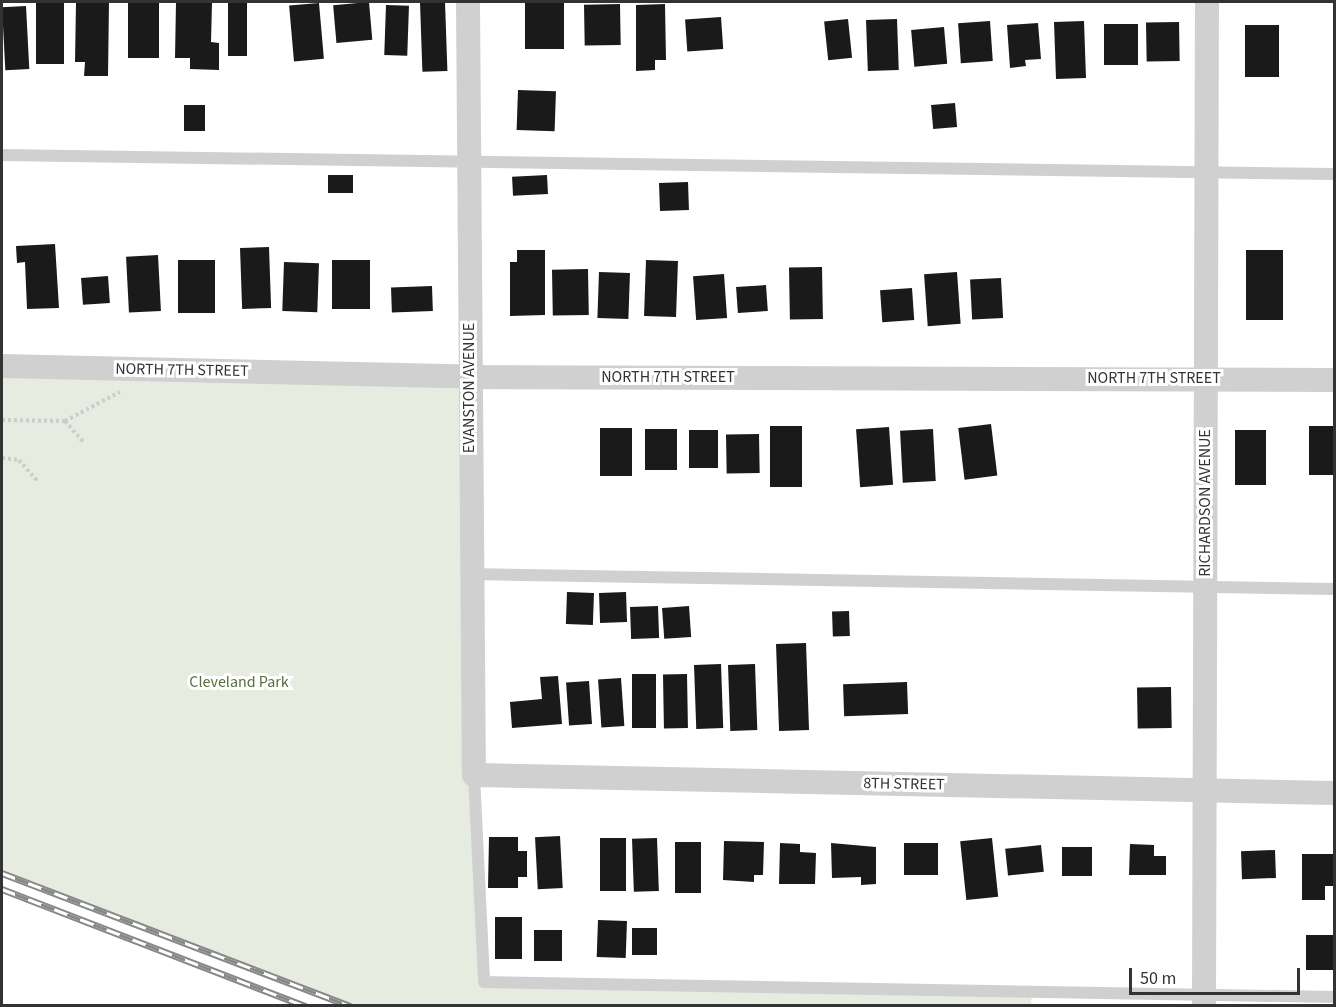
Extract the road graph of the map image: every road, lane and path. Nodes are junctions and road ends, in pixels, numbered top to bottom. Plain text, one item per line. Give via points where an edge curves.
1 (468, 2) edge
2 (1207, 2) edge
3 (2, 155) edge
4 (469, 163) junction
5 (1206, 172) junction
6 (1335, 174) edge
7 (2, 366) edge
8 (469, 377) junction
9 (1205, 378) junction
10 (1335, 380) edge
11 (130, 387) dead end
12 (2, 420) edge
13 (64, 421) junction
14 (83, 442) dead end
15 (2, 458) edge
16 (38, 482) dead end
17 (471, 574) junction
18 (1205, 587) junction
19 (1335, 589) edge
20 (474, 775) junction
21 (1204, 790) junction
22 (1335, 793) edge
23 (1335, 997) edge
24 (1204, 1000) edge

1 - 4 street, EVANSTON AVENUE
2 - 5 street, RICHARDSON AVENUE
3 - 4 lane
4 - 5 lane
4 - 8 street, EVANSTON AVENUE
5 - 6 lane
5 - 9 street, RICHARDSON AVENUE
7 - 8 street, NORTH 7TH STREET
8 - 9 street, NORTH 7TH STREET
8 - 17 street, EVANSTON AVENUE
9 - 10 street, NORTH 7TH STREET
9 - 18 street, RICHARDSON AVENUE
11 - 13 path
12 - 13 path
13 - 14 path
15 - 16 path via 19,460
17 - 18 lane
17 - 20 street, EVANSTON AVENUE
18 - 19 lane
18 - 21 street, RICHARDSON AVENUE
20 - 21 street, 8TH STREET
20 - 24 lane via 484,982
21 - 22 street, 8TH STREET
21 - 24 street, RICHARDSON AVENUE
23 - 24 lane

